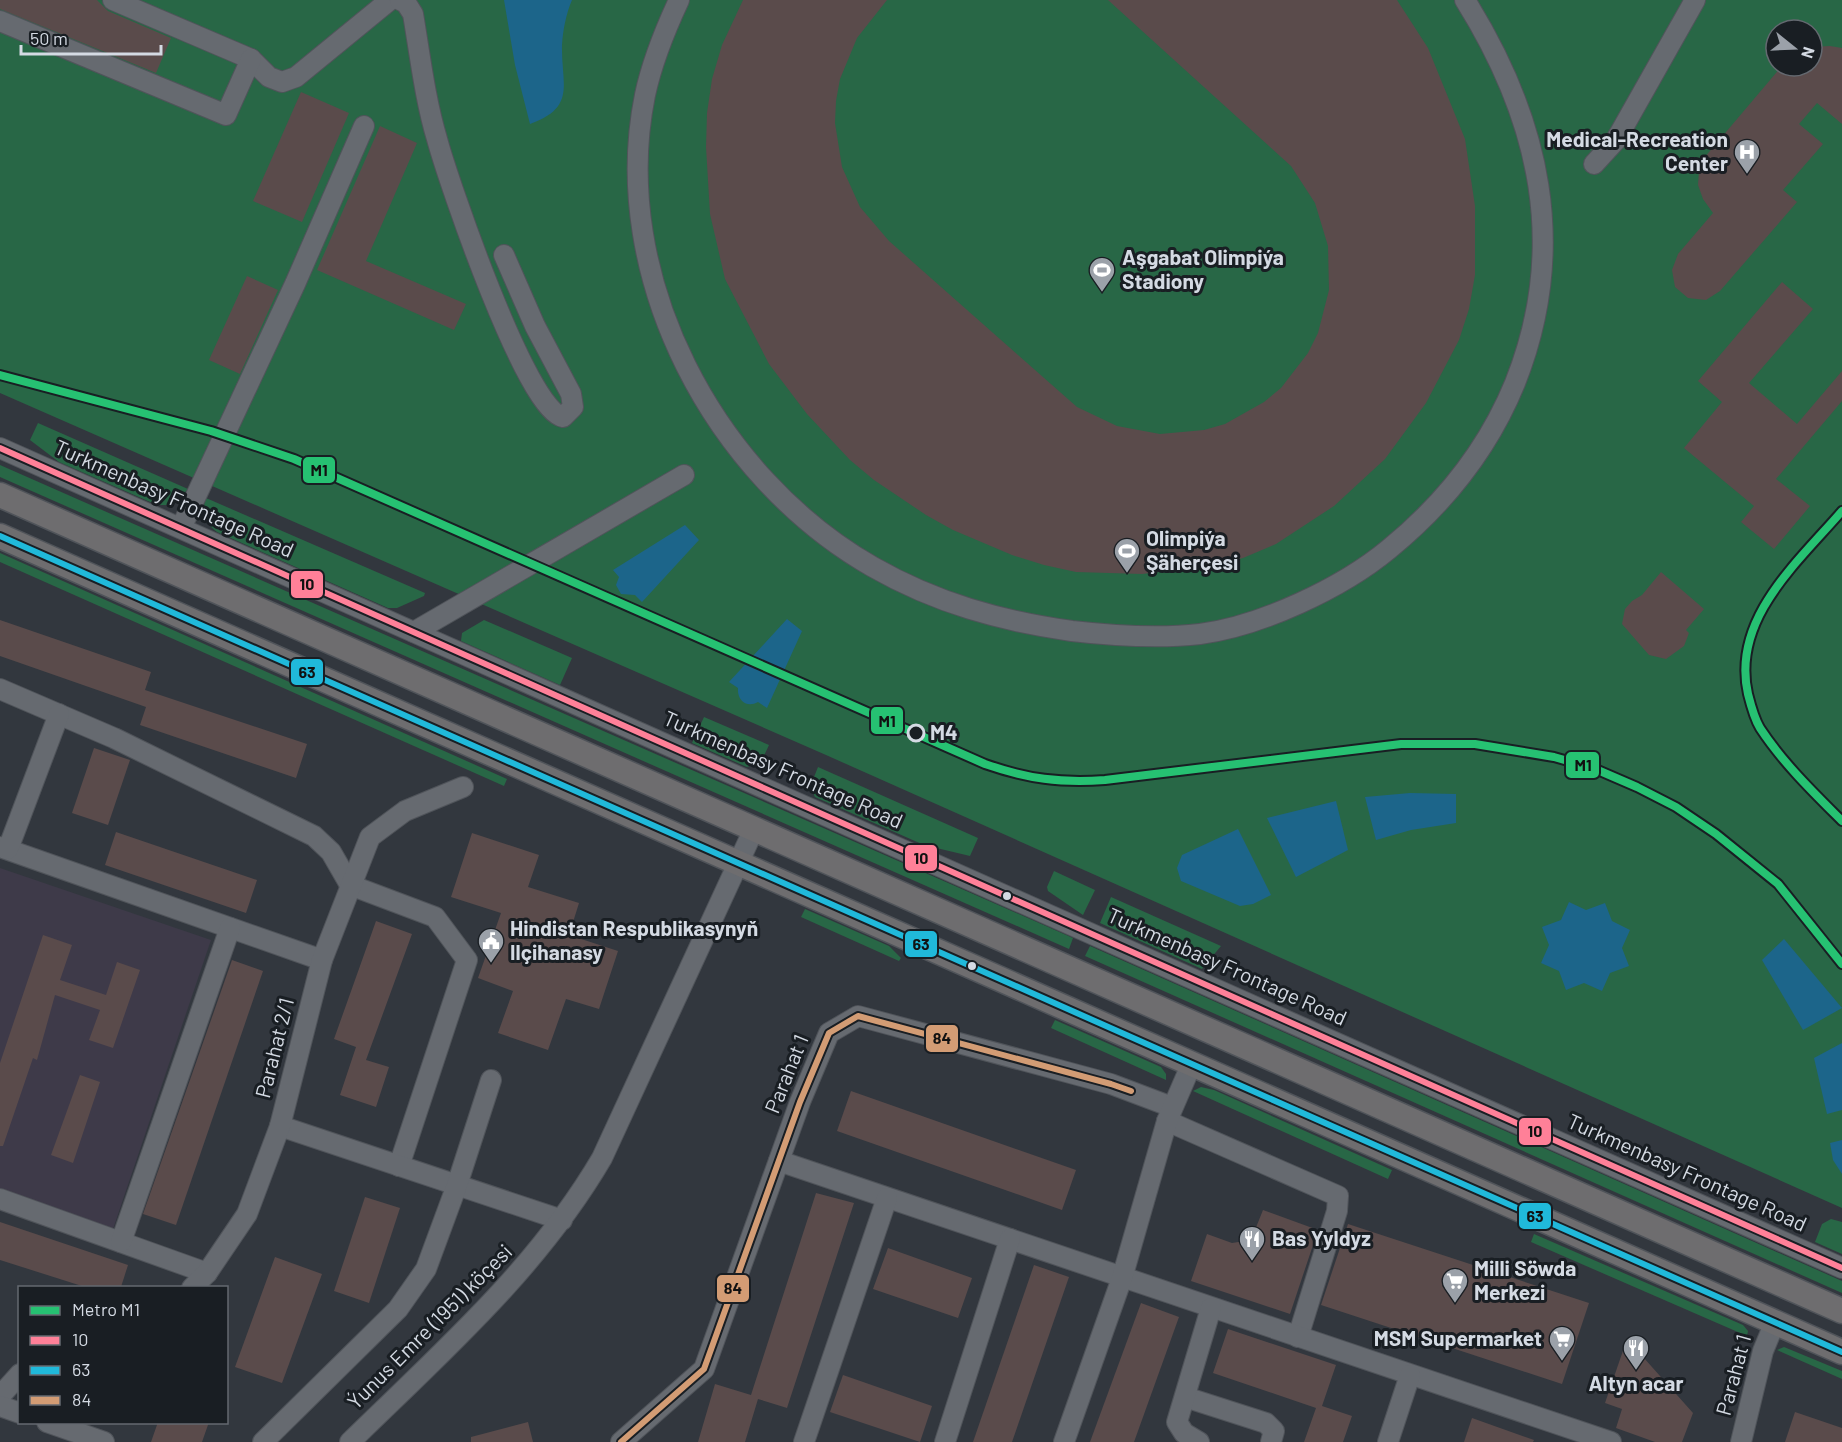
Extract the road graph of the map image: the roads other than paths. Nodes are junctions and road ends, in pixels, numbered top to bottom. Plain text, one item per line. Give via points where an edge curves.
1 (113, 0) edge
2 (390, 0) edge
3 (400, 0) edge
4 (679, 0) edge
5 (1465, 0) edge
6 (1695, 0) edge
7 (0, 21) edge
8 (251, 59) junction
9 (364, 126) dead end
10 (1594, 164) dead end
11 (504, 255) dead end
12 (0, 448) edge
13 (684, 475) dead end
14 (0, 495) edge
15 (181, 528) junction
16 (0, 536) edge
17 (414, 632) junction
18 (0, 689) edge
19 (59, 714) junction
20 (463, 787) dead end
21 (754, 829) junction
22 (4, 848) edge
23 (737, 862) junction
24 (351, 885) junction
25 (230, 928) junction
26 (322, 960) junction
27 (1192, 1063) junction
28 (490, 1080) dead end
29 (1169, 1114) junction
30 (280, 1126) junction
31 (779, 1161) junction
32 (399, 1166) junction
33 (457, 1185) junction
34 (887, 1198) junction
35 (0, 1199) edge
36 (562, 1220) junction
37 (1010, 1239) junction
38 (121, 1242) junction
39 (1842, 1268) edge
40 (207, 1273) junction
41 (1122, 1278) junction
42 (193, 1286) edge
43 (1212, 1308) junction
44 (1842, 1311) edge
45 (1775, 1322) junction
46 (1298, 1337) junction
47 (1842, 1352) edge
48 (1410, 1375) junction
49 (18, 1376) edge
50 (0, 1396) edge
51 (1185, 1397) junction
52 (0, 1406) edge
53 (18, 1412) edge
54 (53, 1424) edge
55 (104, 1442) edge
56 (263, 1442) edge
57 (350, 1442) edge
58 (621, 1442) edge
59 (804, 1442) edge
60 (945, 1442) edge
61 (1064, 1442) edge
62 (1198, 1442) edge
63 (1271, 1442) edge
64 (1388, 1442) edge
65 (1611, 1442) edge
66 (1741, 1442) edge

1 - 8 street
2 - 8 street via 286,82 268,77
3 - 11 street via 412,14 436,138 478,265 549,409 563,417 573,407 571,394
4 - 5 street via 645,96 640,131 641,206 653,280 664,315 682,359 713,416 756,469 808,522 902,583 935,598 1007,620 1122,637 1204,634 1258,618 1333,588 1383,554 1437,505 1463,474 1503,410 1529,344 1537,307 1543,265 1539,190 1511,82
6 - 10 street via 1621,133
7 - 8 street via 226,115
9 - 15 street
12 - 15 street, Turkmenbasy Frontage Road
13 - 17 street
14 - 21 main road
15 - 17 street, Turkmenbasy Frontage Road
16 - 23 main road
17 - 39 street, Turkmenbasy Frontage Road
18 - 19 street
19 - 22 street
19 - 24 street via 314,836 331,852
20 - 24 street, Parahat 2/1 via 405,811 370,837
21 - 23 street, Ýunus Emre (1951) köçesi
21 - 44 main road
22 - 25 street
23 - 27 main road
23 - 36 street, Ýunus Emre (1951) köçesi via 602,1158
24 - 26 street, Parahat 2/1
24 - 32 street via 435,917 466,960
25 - 26 street
25 - 38 street
26 - 30 street, Parahat 2/1
27 - 29 street
27 - 45 main road
28 - 33 street
29 - 31 street, Parahat 1 via 1111,1084 858,1016 829,1033
29 - 41 street
29 - 46 street, Parahat 1 via 1338,1196 1337,1211
30 - 32 street, Parahat 2/1
30 - 40 street via 246,1214
31 - 34 street
31 - 58 street, Parahat 1 via 704,1369
32 - 33 street, Parahat 2/1
33 - 36 street, Parahat 2/1
33 - 56 street via 426,1269 398,1309
34 - 37 street
34 - 59 street
35 - 38 street
36 - 57 street, Ýunus Emre (1951) köçesi via 506,1289
37 - 41 street
37 - 60 street
38 - 40 street
40 - 42 street
41 - 43 street
41 - 61 street
43 - 46 street
43 - 51 street
45 - 47 main road
45 - 66 street, Parahat 1 via 1763,1351
46 - 48 street
48 - 64 street
48 - 65 street
49 - 50 street
51 - 62 street via 1177,1422
51 - 63 street via 1266,1423 1274,1431
52 - 53 street
54 - 55 street

